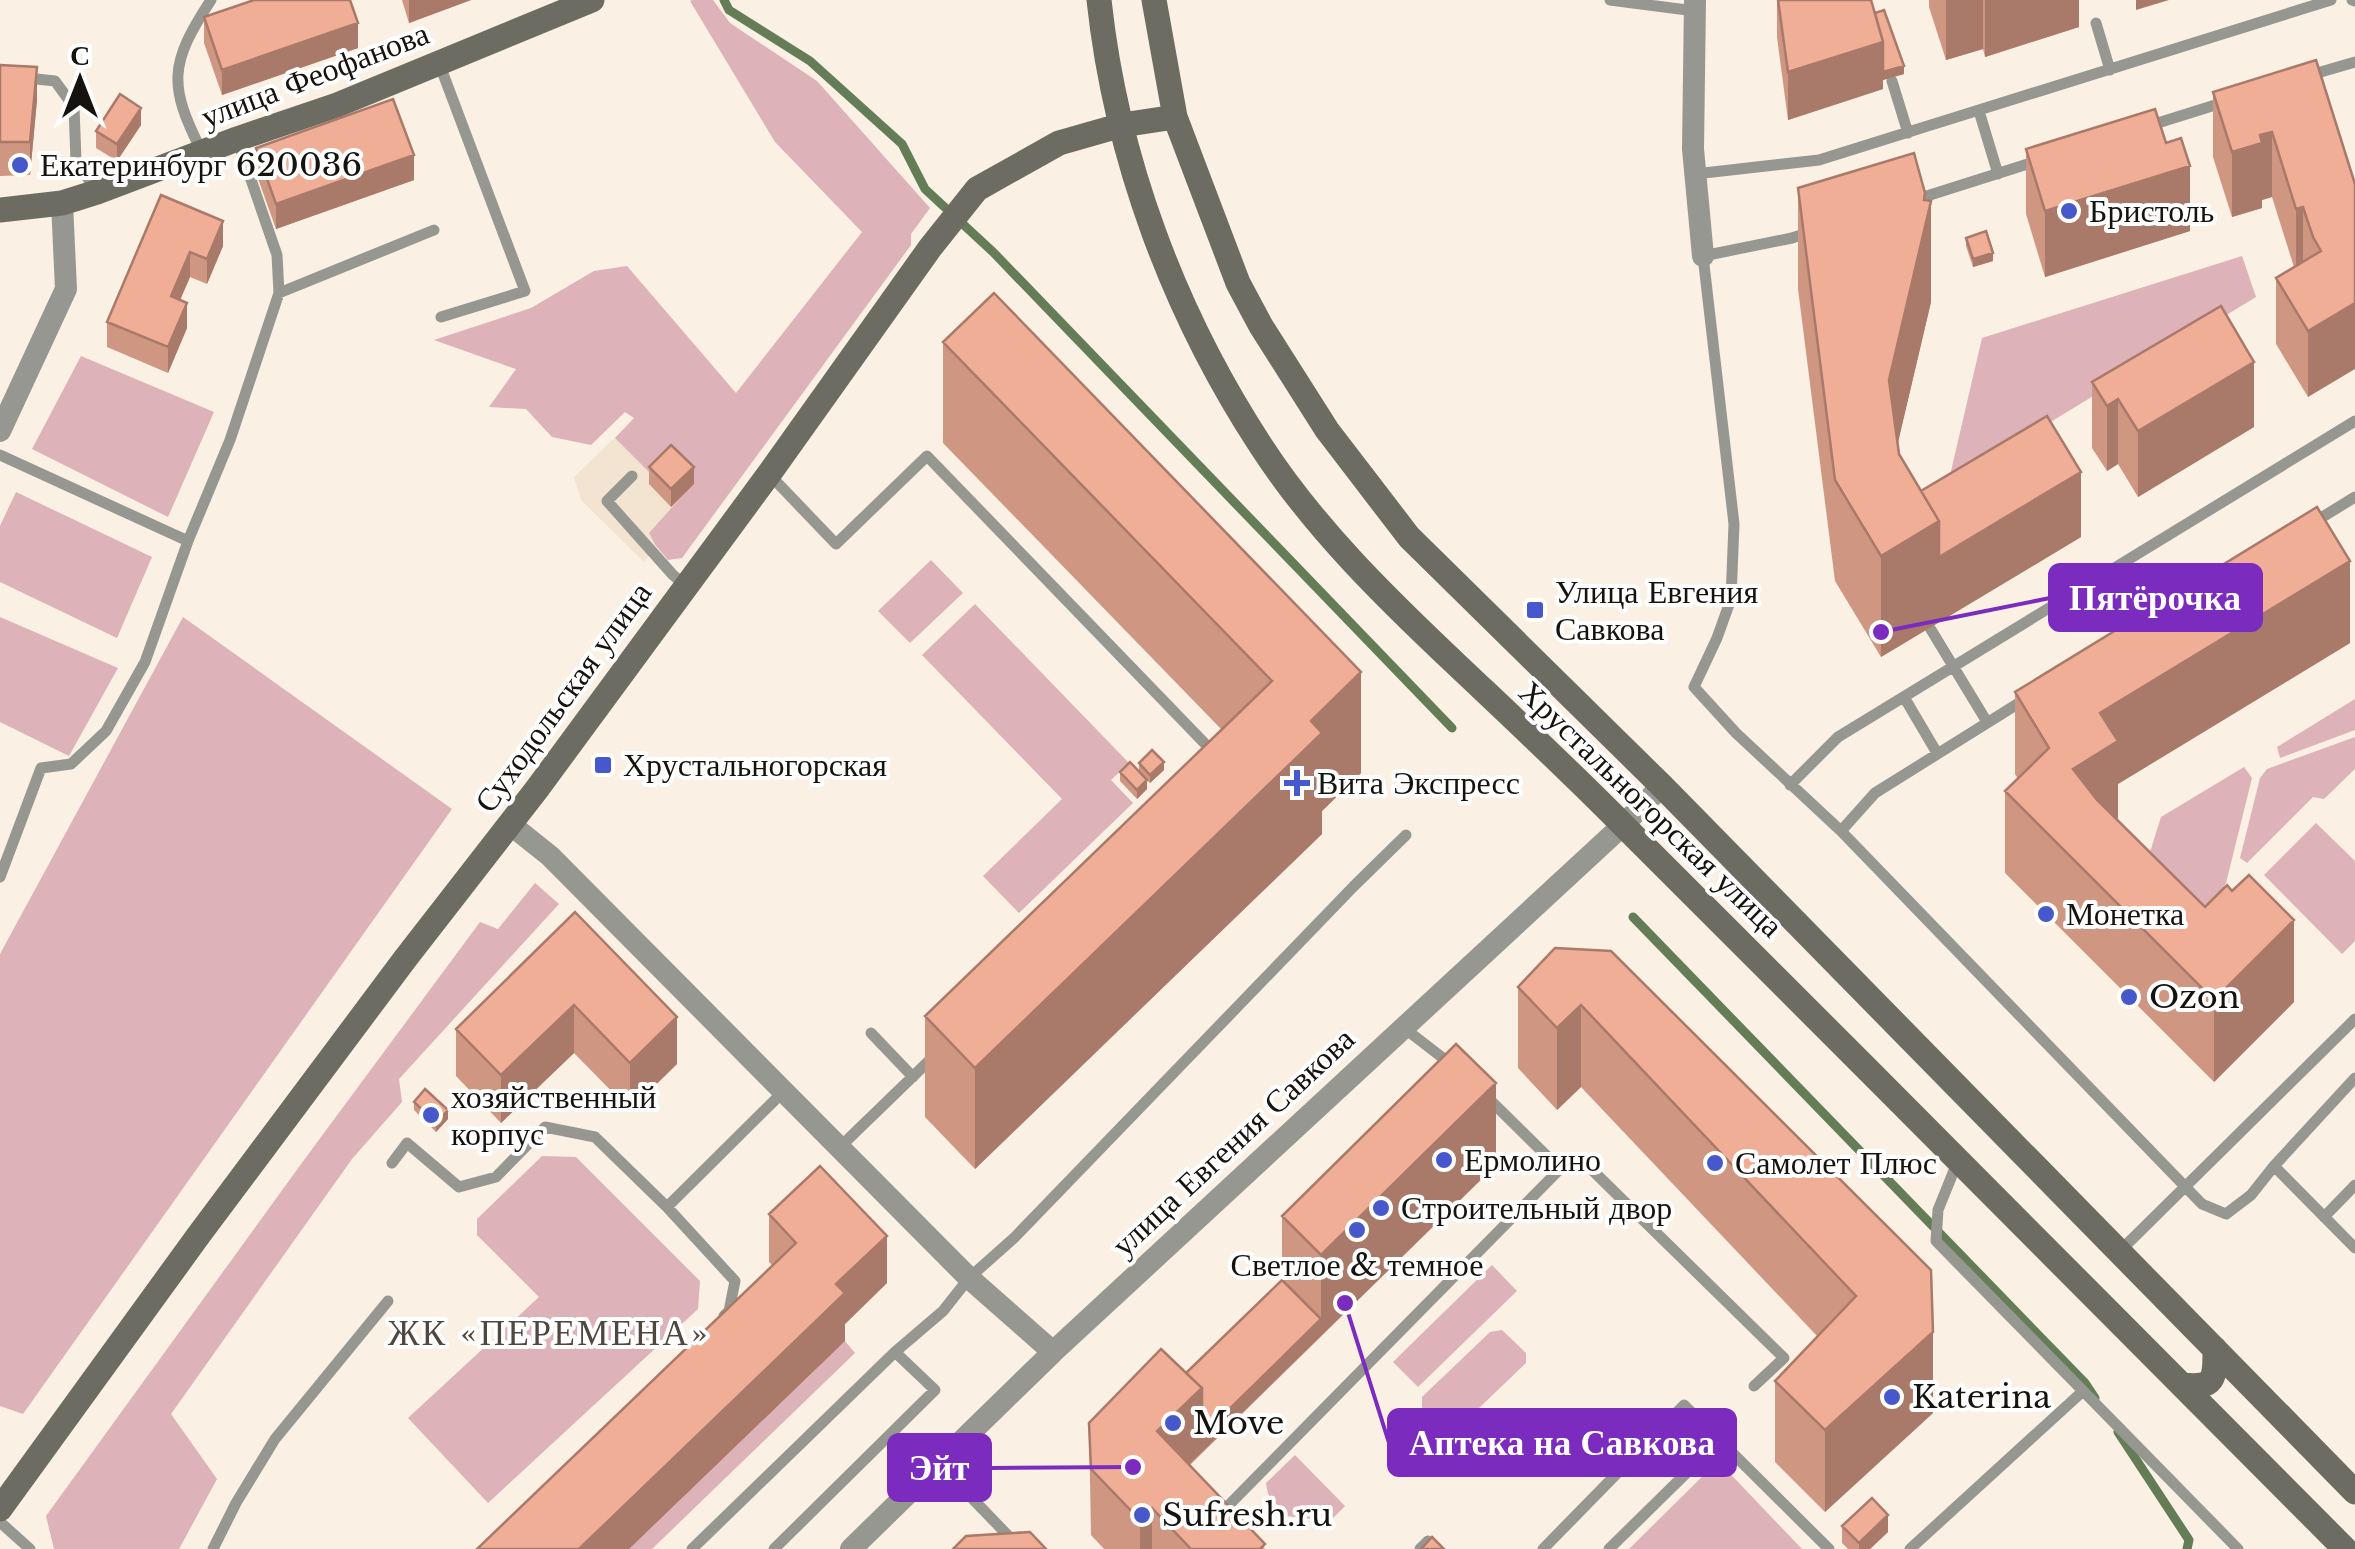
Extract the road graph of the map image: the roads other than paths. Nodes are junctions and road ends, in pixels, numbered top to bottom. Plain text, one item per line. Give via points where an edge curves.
1 (211, 0) edge
2 (592, 0) edge
3 (1100, 0) edge
4 (1154, 0) edge
5 (1610, 0) edge
6 (2331, 0) edge
7 (1695, 5) edge
8 (2096, 24) dead end
9 (2355, 62) edge
10 (439, 63) junction
11 (2110, 70) junction
12 (0, 75) edge
13 (2294, 80) edge
14 (1892, 81) edge
15 (2239, 98) edge
16 (1979, 111) junction
17 (1175, 117) junction
18 (1122, 124) junction
19 (1908, 133) junction
20 (2128, 133) edge
21 (237, 139) junction
22 (202, 152) junction
23 (2054, 156) edge
24 (1694, 174) junction
25 (1998, 174) junction
26 (97, 192) junction
27 (62, 202) junction
28 (1896, 206) edge
29 (0, 210) edge
30 (1826, 227) edge
31 (434, 230) dead end
32 (1703, 256) junction
33 (279, 293) junction
34 (441, 317) dead end
35 (2355, 422) edge
36 (0, 431) edge
37 (0, 455) edge
38 (769, 474) junction
39 (632, 476) dead end
40 (2355, 496) edge
41 (2305, 528) edge
42 (188, 541) junction
43 (685, 585) junction
44 (1930, 628) dead end
45 (1953, 667) junction
46 (2037, 692) edge
47 (1904, 697) junction
48 (1987, 722) junction
49 (1937, 753) junction
50 (1218, 757) edge
51 (1790, 785) junction
52 (1662, 786) junction
53 (510, 824) junction
54 (1623, 825) junction
55 (1840, 831) junction
56 (1406, 835) dead end
57 (0, 877) edge
58 (2355, 1018) edge
59 (1404, 1028) junction
60 (871, 1033) dead end
61 (941, 1050) edge
62 (1457, 1068) edge
63 (913, 1077) junction
64 (2355, 1078) edge
65 (783, 1092) junction
66 (1483, 1094) edge
67 (839, 1148) junction
68 (1959, 1159) junction
69 (392, 1163) dead end
70 (2274, 1166) junction
71 (1560, 1169) junction
72 (2355, 1185) edge
73 (2185, 1188) junction
74 (667, 1207) junction
75 (2324, 1217) junction
76 (2355, 1248) edge
77 (2120, 1251) junction
78 (968, 1278) junction
79 (388, 1301) dead end
80 (716, 1324) edge
81 (2216, 1349) junction
82 (896, 1352) junction
83 (1053, 1352) junction
84 (2182, 1384) junction
85 (1754, 1386) dead end
86 (2082, 1392) junction
87 (1719, 1441) junction
88 (939, 1464) junction
89 (2355, 1492) edge
90 (0, 1509) edge
91 (0, 1522) edge
92 (1228, 1528) edge
93 (30, 1549) edge
94 (213, 1549) edge
95 (692, 1549) edge
96 (774, 1549) edge
97 (851, 1549) edge
98 (1021, 1549) edge
99 (1420, 1549) edge
100 (1436, 1549) edge
101 (1543, 1549) edge
102 (1609, 1549) edge
103 (1829, 1549) edge
104 (1910, 1549) edge
105 (2238, 1549) edge
106 (2345, 1549) edge

1 - 22 lane via 181,56 176,83
2 - 10 street, улица Феофанова
3 - 18 street, Хрустальногорская улица
4 - 17 street
5 - 7 lane
6 - 11 lane
7 - 24 street
8 - 11 lane
9 - 13 lane
10 - 21 street, улица Феофанова
10 - 34 lane via 524,291
11 - 16 lane
12 - 26 lane via 55,80 74,107 76,161
14 - 19 lane
15 - 20 lane
16 - 19 lane
16 - 25 lane
17 - 18 street, Суходольская улица
17 - 52 street, Хрустальногорская улица via 1238,283 1327,430 1409,537
18 - 38 street, Суходольская улица via 1060,143 977,188
18 - 54 street, Хрустальногорская улица via 1144,208 1179,296 1260,446 1309,513 1393,604
19 - 24 lane via 1819,160
21 - 22 street, улица Феофанова
21 - 33 lane via 277,255
22 - 26 street, улица Феофанова
23 - 25 lane
24 - 32 street
25 - 28 lane
26 - 27 street, улица Феофанова
27 - 29 street, улица Феофанова
27 - 36 street via 66,289
30 - 32 lane
31 - 33 lane
32 - 51 lane via 1734,524 1731,599 1694,688
33 - 42 lane
35 - 45 lane
37 - 42 lane
38 - 43 street, Суходольская улица
38 - 50 lane via 836,544 928,456
39 - 43 lane via 607,501
40 - 41 lane
42 - 57 lane via 145,662 106,731 70,764 42,768
43 - 53 street, Суходольская улица
44 - 45 lane
45 - 47 lane
45 - 48 lane
46 - 48 lane
47 - 49 lane
47 - 51 lane via 1838,737
48 - 49 lane
49 - 55 lane via 1875,793
51 - 55 lane
52 - 54 street, улица Евгения Савкова
52 - 77 street, Хрустальногорская улица
53 - 65 street via 550,856
53 - 90 street, Суходольская улица
54 - 59 street, улица Евгения Савкова
54 - 68 street, Хрустальногорская улица
55 - 73 lane
56 - 78 lane
58 - 73 lane
59 - 62 lane
59 - 83 street, улица Евгения Савкова
60 - 63 lane
61 - 63 lane
63 - 67 lane
64 - 70 lane
65 - 67 street
65 - 74 lane
66 - 71 lane
67 - 78 street
68 - 84 street, Хрустальногорская улица
68 - 86 lane via 1938,1210 1936,1241
69 - 74 lane via 407,1143 459,1187 496,1177 545,1126 595,1138
70 - 73 lane via 2226,1214
70 - 75 lane
71 - 85 lane via 1586,1164 1784,1358
71 - 92 lane via 1217,1517
72 - 75 lane
73 - 77 lane
74 - 80 lane via 735,1281 729,1311
75 - 76 lane
77 - 81 street, Хрустальногорская улица
78 - 82 lane via 943,1311
78 - 83 street
79 - 94 lane via 276,1440
81 - 84 street via 2208,1383
81 - 89 street, Хрустальногорская улица
82 - 95 lane
82 - 96 lane via 935,1390
83 - 88 street, улица Евгения Савкова
84 - 106 street, Хрустальногорская улица
86 - 104 lane
86 - 105 lane
87 - 101 lane via 1684,1406
87 - 102 lane
87 - 103 lane
88 - 97 street, улица Евгения Савкова
88 - 98 lane via 1000,1537
91 - 93 lane
99 - 100 lane via 1428,1541

